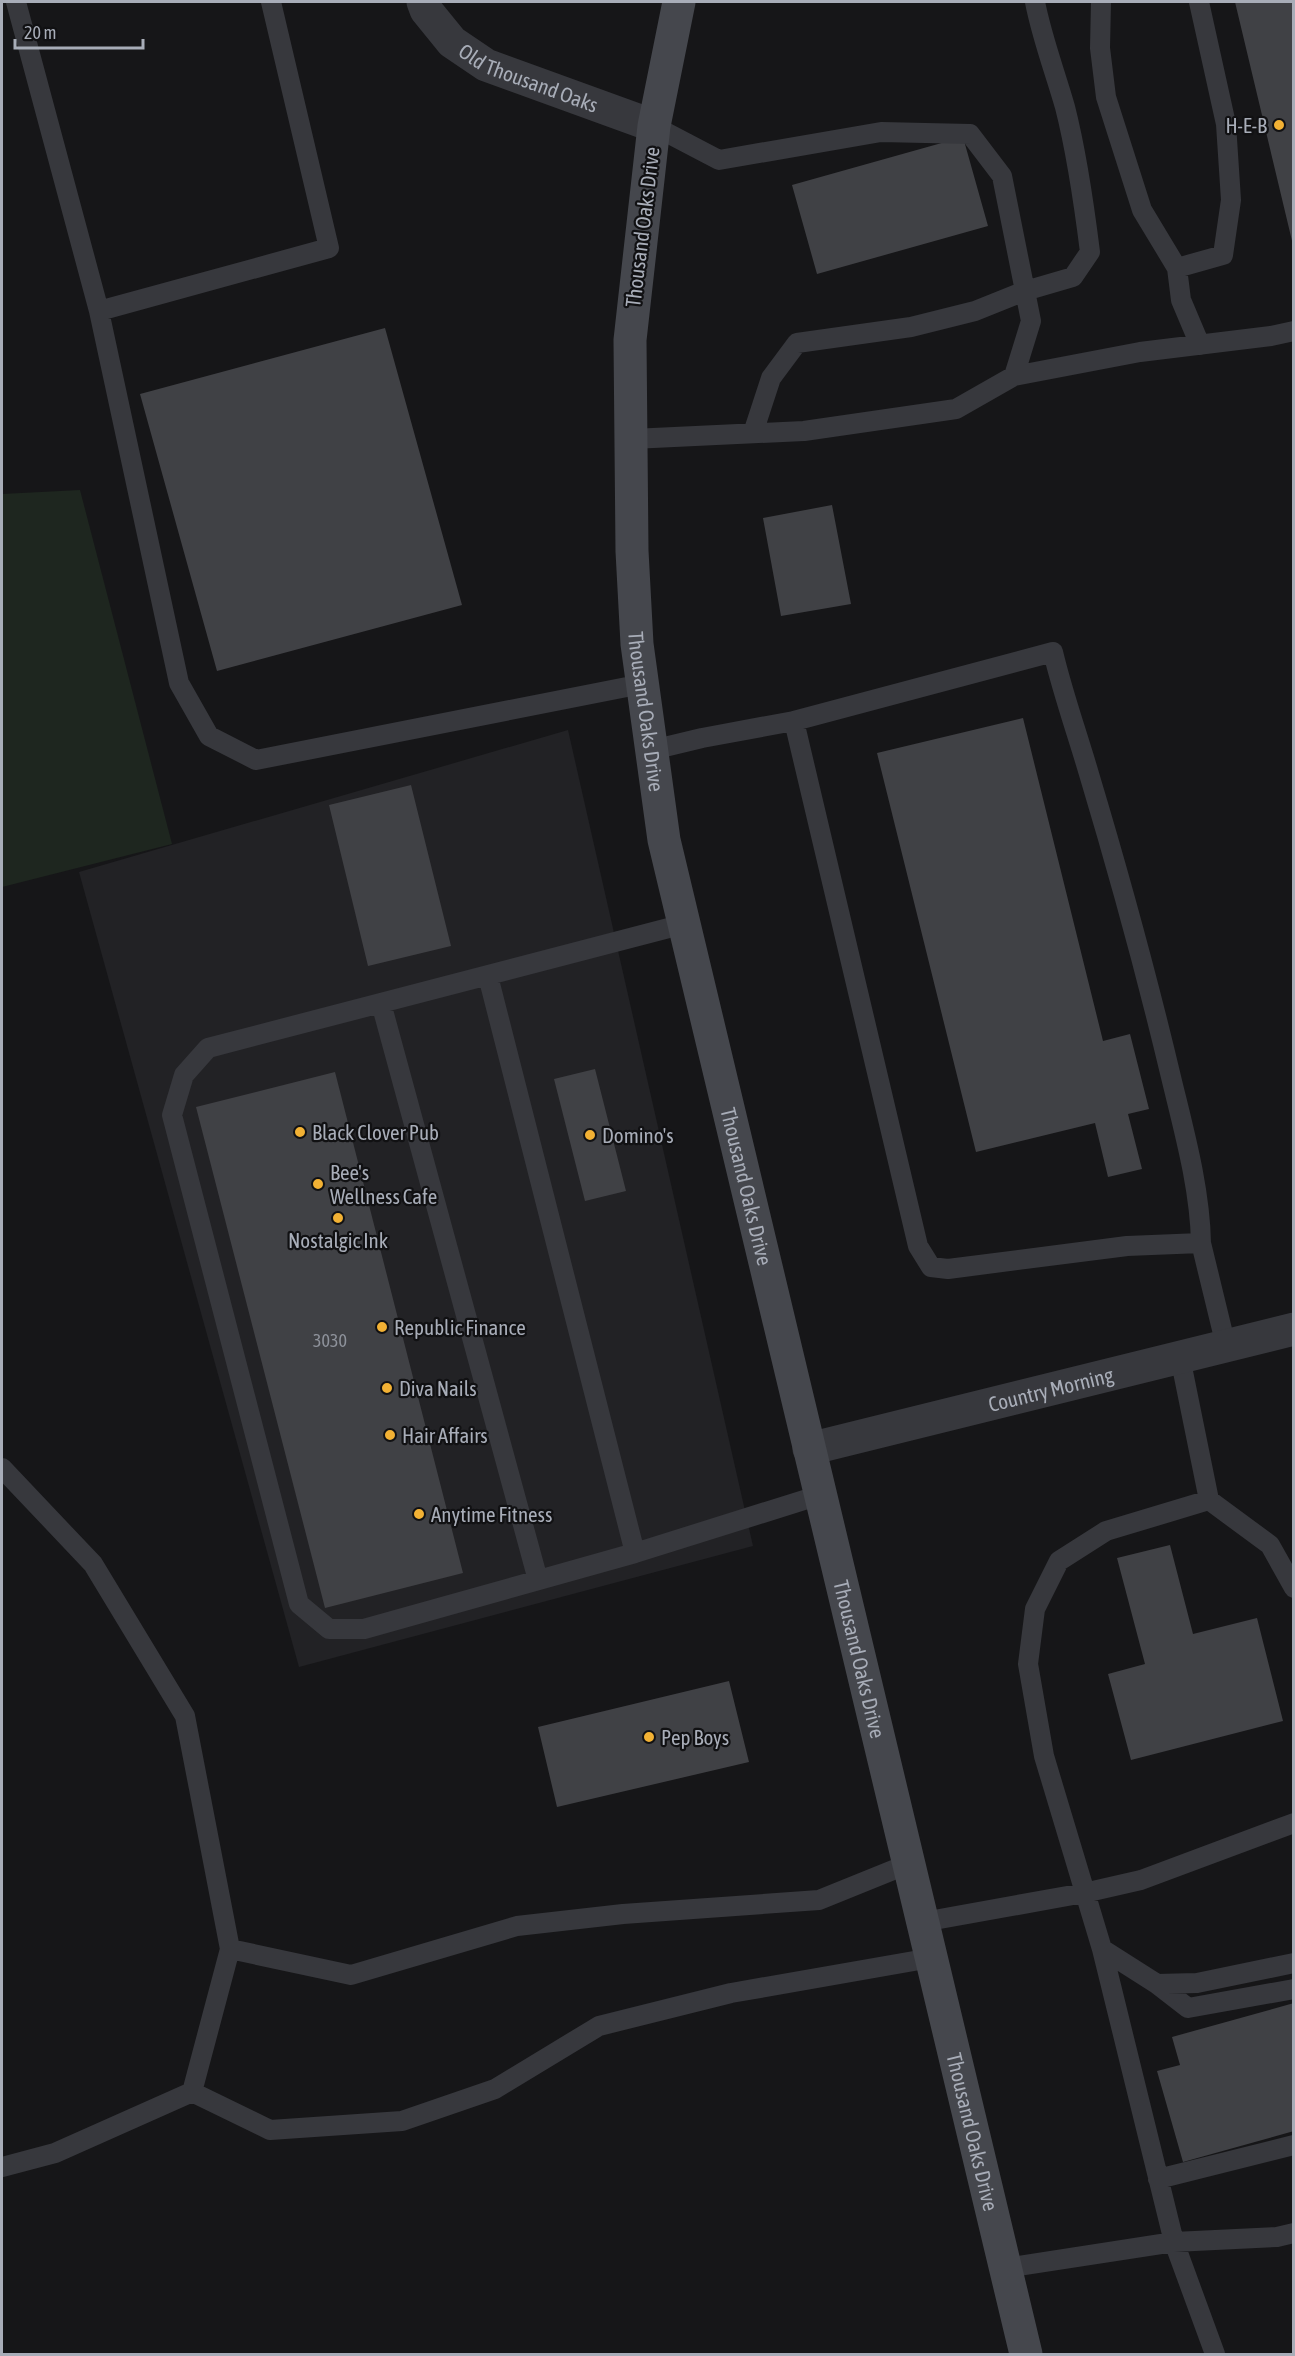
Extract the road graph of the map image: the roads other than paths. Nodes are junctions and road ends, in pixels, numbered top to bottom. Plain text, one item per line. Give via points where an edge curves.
1 (16, 2) edge
2 (271, 2) edge
3 (423, 2) edge
4 (679, 2) edge
5 (1035, 2) edge
6 (1101, 2) edge
7 (1198, 2) edge
8 (654, 126) junction
9 (1177, 268) junction
10 (1025, 291) junction
11 (99, 311) junction
12 (1293, 331) edge
13 (1200, 345) junction
14 (1014, 376) junction
15 (753, 433) junction
16 (632, 439) junction
17 (642, 684) junction
18 (794, 721) junction
19 (651, 750) junction
20 (684, 924) junction
21 (488, 976) junction
22 (381, 1003) junction
23 (1201, 1243) junction
24 (1293, 1329) edge
25 (1226, 1346) junction
26 (1180, 1357) junction
27 (809, 1449) junction
28 (2, 1468) edge
29 (820, 1495) junction
30 (1209, 1500) junction
31 (635, 1553) junction
32 (538, 1580) junction
33 (1293, 1588) edge
34 (1293, 1823) edge
35 (908, 1864) junction
36 (1084, 1893) junction
37 (923, 1922) junction
38 (230, 1949) junction
39 (1102, 1949) junction
40 (931, 1958) junction
41 (1293, 1963) edge
42 (1157, 1984) junction
43 (1293, 1989) edge
44 (192, 2092) junction
45 (1293, 2145) edge
46 (2, 2167) edge
47 (1158, 2179) junction
48 (1293, 2233) edge
49 (1174, 2242) junction
50 (1005, 2268) junction
51 (1026, 2355) edge
52 (1215, 2355) edge

1 - 11 lane
2 - 11 lane via 329,248
3 - 8 street, Old Thousand Oaks via 452,42 486,65
4 - 8 main road, Thousand Oaks Drive
5 - 10 lane via 1065,108 1090,252 1073,277
6 - 9 lane via 1100,48 1106,97 1142,210
7 - 9 lane via 1226,124 1232,200 1223,255
8 - 10 lane via 719,160 881,132 970,134 1002,176
8 - 16 main road, Thousand Oaks Drive via 630,340
9 - 13 lane via 1181,300
10 - 14 lane via 1031,321
10 - 15 lane via 975,311 910,327 797,344 771,378
11 - 17 lane via 178,683 209,736 256,760
12 - 13 lane
13 - 14 lane
14 - 15 lane via 956,409 804,431
15 - 16 lane
16 - 17 main road, Thousand Oaks Drive via 632,551
17 - 19 main road, Thousand Oaks Drive
18 - 19 lane
18 - 23 lane via 918,1246 931,1267 948,1269 1126,1246
18 - 23 lane via 1053,652 1157,1018 1185,1133
19 - 20 main road, Thousand Oaks Drive via 664,840
20 - 21 lane
20 - 27 main road, Thousand Oaks Drive
21 - 22 lane
21 - 31 lane
22 - 32 lane
22 - 32 lane via 208,1048 184,1075 172,1114 299,1604 329,1629 364,1629
23 - 25 lane
24 - 25 street, Country Morning
25 - 26 street, Country Morning
26 - 27 street, Country Morning
26 - 30 lane
27 - 29 main road, Thousand Oaks Drive
28 - 38 lane via 93,1564 185,1716
29 - 31 lane
29 - 35 main road, Thousand Oaks Drive
30 - 33 lane via 1270,1545
30 - 36 lane via 1106,1531 1059,1561 1035,1609 1030,1676 1044,1756
31 - 32 lane
34 - 36 lane via 1141,1880
35 - 37 main road, Thousand Oaks Drive
35 - 38 lane via 819,1900 517,1926 351,1975
36 - 37 lane
36 - 39 lane
37 - 40 main road, Thousand Oaks Drive
38 - 44 lane
39 - 42 lane
39 - 47 lane
40 - 44 lane via 731,1994 599,2026 495,2089 402,2121 270,2130
40 - 50 main road, Thousand Oaks Drive
41 - 42 lane via 1197,1983
42 - 43 lane via 1188,2008
44 - 46 lane via 55,2153
45 - 47 lane
47 - 49 lane
48 - 49 lane
49 - 50 lane
49 - 52 lane
50 - 51 main road, Thousand Oaks Drive

